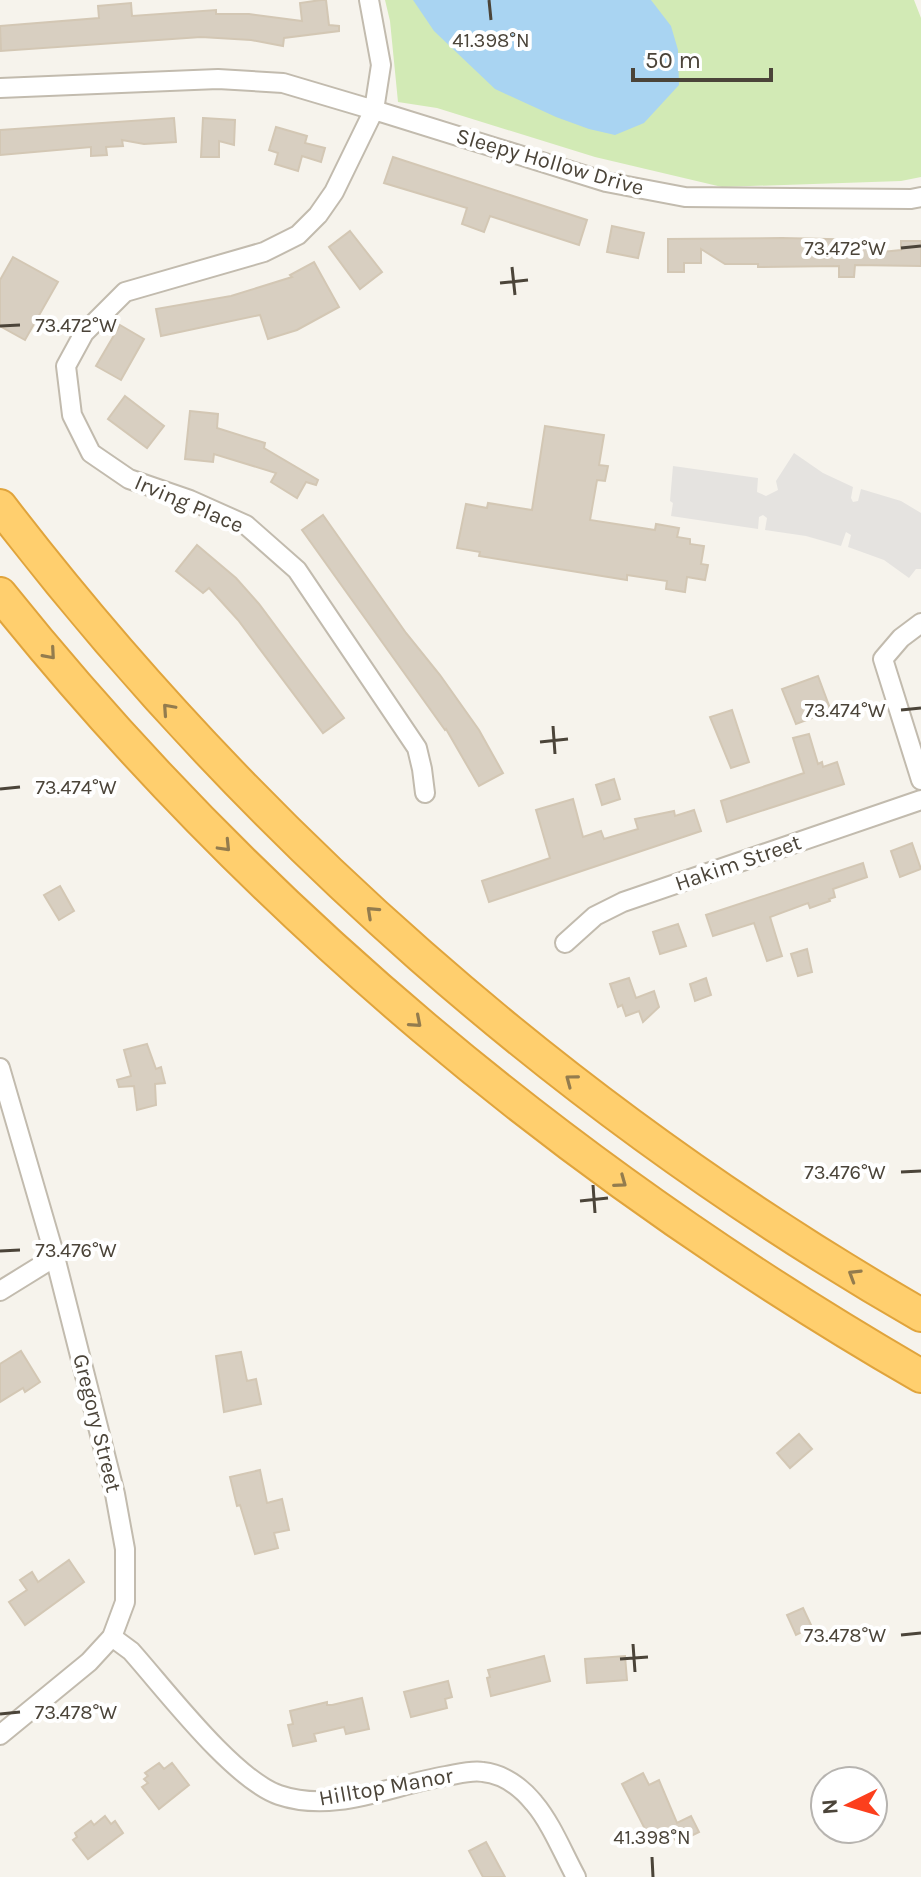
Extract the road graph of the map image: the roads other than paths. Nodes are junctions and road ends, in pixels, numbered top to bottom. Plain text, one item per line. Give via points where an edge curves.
1 (369, 0) edge
2 (0, 88) edge
3 (374, 110) junction
4 (921, 197) edge
5 (0, 506) edge
6 (0, 594) edge
7 (921, 623) edge
8 (921, 780) edge
9 (425, 793) dead end
10 (921, 800) edge
11 (565, 943) dead end
12 (0, 1068) edge
13 (55, 1257) junction
14 (0, 1291) edge
15 (921, 1315) edge
16 (921, 1376) edge
17 (112, 1637) junction
18 (0, 1735) edge
19 (576, 1877) edge

1 - 3 street via 381,65
2 - 3 street, Sleepy Hollow Drive via 218,79 283,83
3 - 4 street, Sleepy Hollow Drive via 606,182 685,197
3 - 9 street, Irving Place via 334,192 298,235 264,252 125,292 84,333 66,366 72,415 91,453 129,479 246,525 297,570 417,748
15 -> 5 highway via 677,1158 444,976 325,869 222,766 98,629
6 -> 16 highway via 232,853 453,1053 691,1232
7 - 8 street via 883,659
10 - 11 street, Hakim Street via 623,902 595,916
12 - 13 street, Gregory Street
13 - 14 street
13 - 17 street, Gregory Street via 125,1549 125,1602
17 - 18 street, Gregory Street
17 - 19 street, Hilltop Manor via 131,1651 229,1761 275,1794 323,1802 482,1771 517,1786 535,1804

